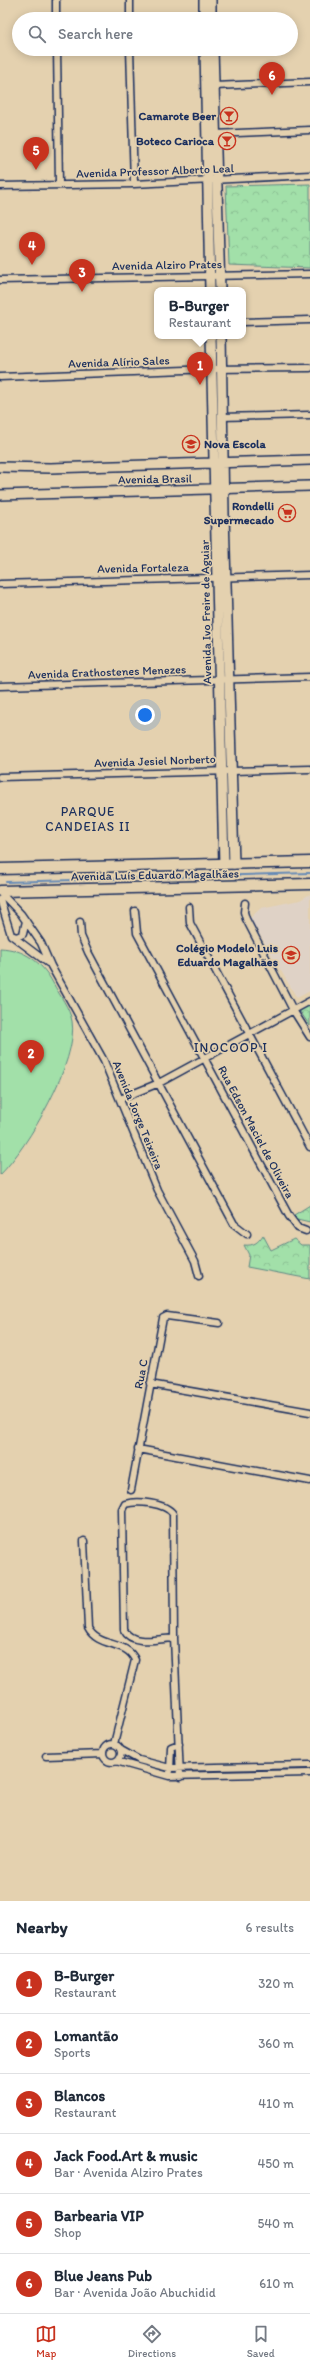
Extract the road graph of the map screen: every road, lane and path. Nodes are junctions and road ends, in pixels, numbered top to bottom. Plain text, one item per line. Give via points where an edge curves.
1 (56, 0) edge
2 (130, 0) edge
3 (204, 0) edge
4 (211, 0) edge
5 (56, 12) edge
6 (130, 12) edge
7 (204, 12) edge
8 (211, 12) edge
9 (57, 56) edge
10 (130, 56) edge
11 (205, 56) edge
12 (213, 56) edge
13 (310, 82) edge
14 (214, 86) junction
15 (310, 130) edge
16 (214, 134) junction
17 (310, 175) edge
18 (212, 180) junction
19 (59, 184) junction
20 (134, 184) junction
21 (0, 186) edge
22 (310, 274) edge
23 (214, 275) junction
24 (0, 280) edge
25 (211, 287) edge
26 (219, 287) edge
27 (310, 320) edge
28 (246, 322) edge
29 (211, 339) edge
30 (221, 339) edge
31 (310, 368) edge
32 (216, 369) junction
33 (0, 377) edge
34 (310, 415) edge
35 (222, 418) junction
36 (310, 460) edge
37 (219, 462) junction
38 (0, 467) edge
39 (310, 486) edge
40 (220, 489) junction
41 (0, 495) edge
42 (310, 576) edge
43 (222, 578) junction
44 (0, 584) edge
45 (310, 677) edge
46 (229, 678) junction
47 (218, 679) junction
48 (0, 686) edge
49 (310, 769) edge
50 (220, 770) junction
51 (232, 770) junction
52 (0, 777) edge
53 (310, 862) edge
54 (224, 864) junction
55 (234, 864) junction
56 (0, 868) edge
57 (310, 884) edge
58 (0, 892) edge
59 (0, 899) edge
60 (245, 903) dead end
61 (189, 907) dead end
62 (135, 911) dead end
63 (26, 921) junction
64 (80, 922) dead end
65 (11, 935) junction
66 (51, 966) junction
67 (310, 1001) edge
68 (293, 1010) junction
69 (249, 1034) junction
70 (310, 1037) edge
71 (204, 1059) junction
72 (159, 1083) junction
73 (120, 1099) junction
74 (310, 1147) edge
75 (306, 1231) dead end
76 (247, 1234) dead end
77 (199, 1276) dead end
78 (219, 1323) dead end
79 (150, 1384) junction
80 (310, 1412) edge
81 (138, 1449) junction
82 (310, 1480) edge
83 (131, 1490) dead end
84 (84, 1541) dead end
85 (174, 1638) junction
86 (114, 1744) junction
87 (179, 1744) junction
88 (120, 1750) junction
89 (103, 1754) junction
90 (46, 1756) dead end
91 (116, 1761) junction
92 (310, 1765) edge
93 (170, 1768) junction
94 (180, 1769) junction
95 (310, 1773) edge
96 (169, 1776) junction
97 (180, 1777) junction

1 - 5 street
2 - 6 street
3 - 7 street
4 - 8 street
9 - 19 street
10 - 20 street
11 - 18 street
12 - 14 street
13 - 14 street
14 - 16 street
15 - 16 street
16 - 18 street
17 - 18 street, Avenida Professor Alberto Leal
18 - 20 street, Avenida Professor Alberto Leal
18 - 23 street
19 - 20 street, Avenida Professor Alberto Leal
19 - 21 street, Avenida Professor Alberto Leal
22 - 23 street, Avenida Alziro Prates
23 - 24 street, Avenida Alziro Prates
23 - 25 street
23 - 26 street
27 - 28 street
29 - 32 street, Avenida Ivo Freire de Aguiar
30 - 32 street, Avenida Ivo Freire de Aguiar
31 - 32 street, Avenida Alírio Sales
32 - 33 street, Avenida Alírio Sales
32 - 35 street, Avenida Ivo Freire de Aguiar
32 - 37 street, Avenida Ivo Freire de Aguiar
34 - 35 street
35 - 37 street, Avenida Ivo Freire de Aguiar
36 - 37 street, Avenida Brasil
37 - 38 street, Avenida Brasil via 50,468
37 - 40 street, Avenida Ivo Freire de Aguiar
39 - 40 street, Avenida Brasil
40 - 41 street, Avenida Brasil
40 - 43 street, Avenida Ivo Freire de Aguiar
42 - 43 street, Avenida Fortaleza
43 - 44 street, Avenida Fortaleza
43 - 46 street, Avenida Ivo Freire de Aguiar
43 - 47 street, Avenida Ivo Freire de Aguiar
45 - 46 street, Avenida Erathostenes Menezes
46 - 47 street, Avenida Erathostenes Menezes
46 - 51 street, Avenida Ivo Freire de Aguiar
47 - 48 street, Avenida Erathostenes Menezes
47 - 50 street, Avenida Ivo Freire de Aguiar
49 - 51 street, Avenida Jesiel Norberto
50 - 51 street, Avenida Jesiel Norberto
50 - 52 street, Avenida Jesiel Norberto
50 - 54 street, Avenida Ivo Freire de Aguiar
51 - 55 street, Avenida Ivo Freire de Aguiar
53 - 55 main road, Avenida Luís Eduardo Magalhães
54 - 55 main road, Avenida Luís Eduardo Magalhães
54 - 56 main road, Avenida Luís Eduardo Magalhães
57 - 58 main road, Avenida Luís Eduardo Magalhães
58 - 63 street, Avenida Jorge Teixeira
59 - 65 street
60 - 68 street via 246,919
61 - 69 street via 190,923
62 - 71 street, Rua Edson Maciel de Oliveira via 137,933
63 - 65 street via 23,934 17,937
63 - 66 street, Avenida Jorge Teixeira via 41,943
64 - 72 street via 81,936 88,952
65 - 66 street, Avenida Jorge Teixeira
66 - 73 street, Avenida Jorge Teixeira via 104,1061
67 - 68 street
68 - 69 street
68 - 70 street
69 - 71 street
69 - 74 street
71 - 72 street
71 - 75 street, Rua Edson Maciel de Oliveira via 294,1223
72 - 73 street
72 - 76 street via 234,1224
73 - 77 street, Avenida Jorge Teixeira via 152,1178 195,1261
78 - 79 street, Rua C via 167,1316 163,1318
79 - 80 street
79 - 81 street, Rua C
81 - 82 street
81 - 83 street, Rua C
84 - 86 street via 88,1628 98,1640 133,1653 135,1660
85 - 85 street via 173,1514 170,1509 164,1507 132,1502 125,1504 122,1510 124,1630 127,1636 134,1640
85 - 87 street
86 - 88 street
86 - 89 street via 106,1746
87 - 93 street via 170,1747
87 - 94 street
88 - 91 street via 120,1758
88 - 93 street via 139,1760
89 - 90 street
89 - 91 street via 108,1761
91 - 96 street
92 - 94 street
93 - 94 street
93 - 96 street
94 - 97 street
95 - 97 street
96 - 97 street

